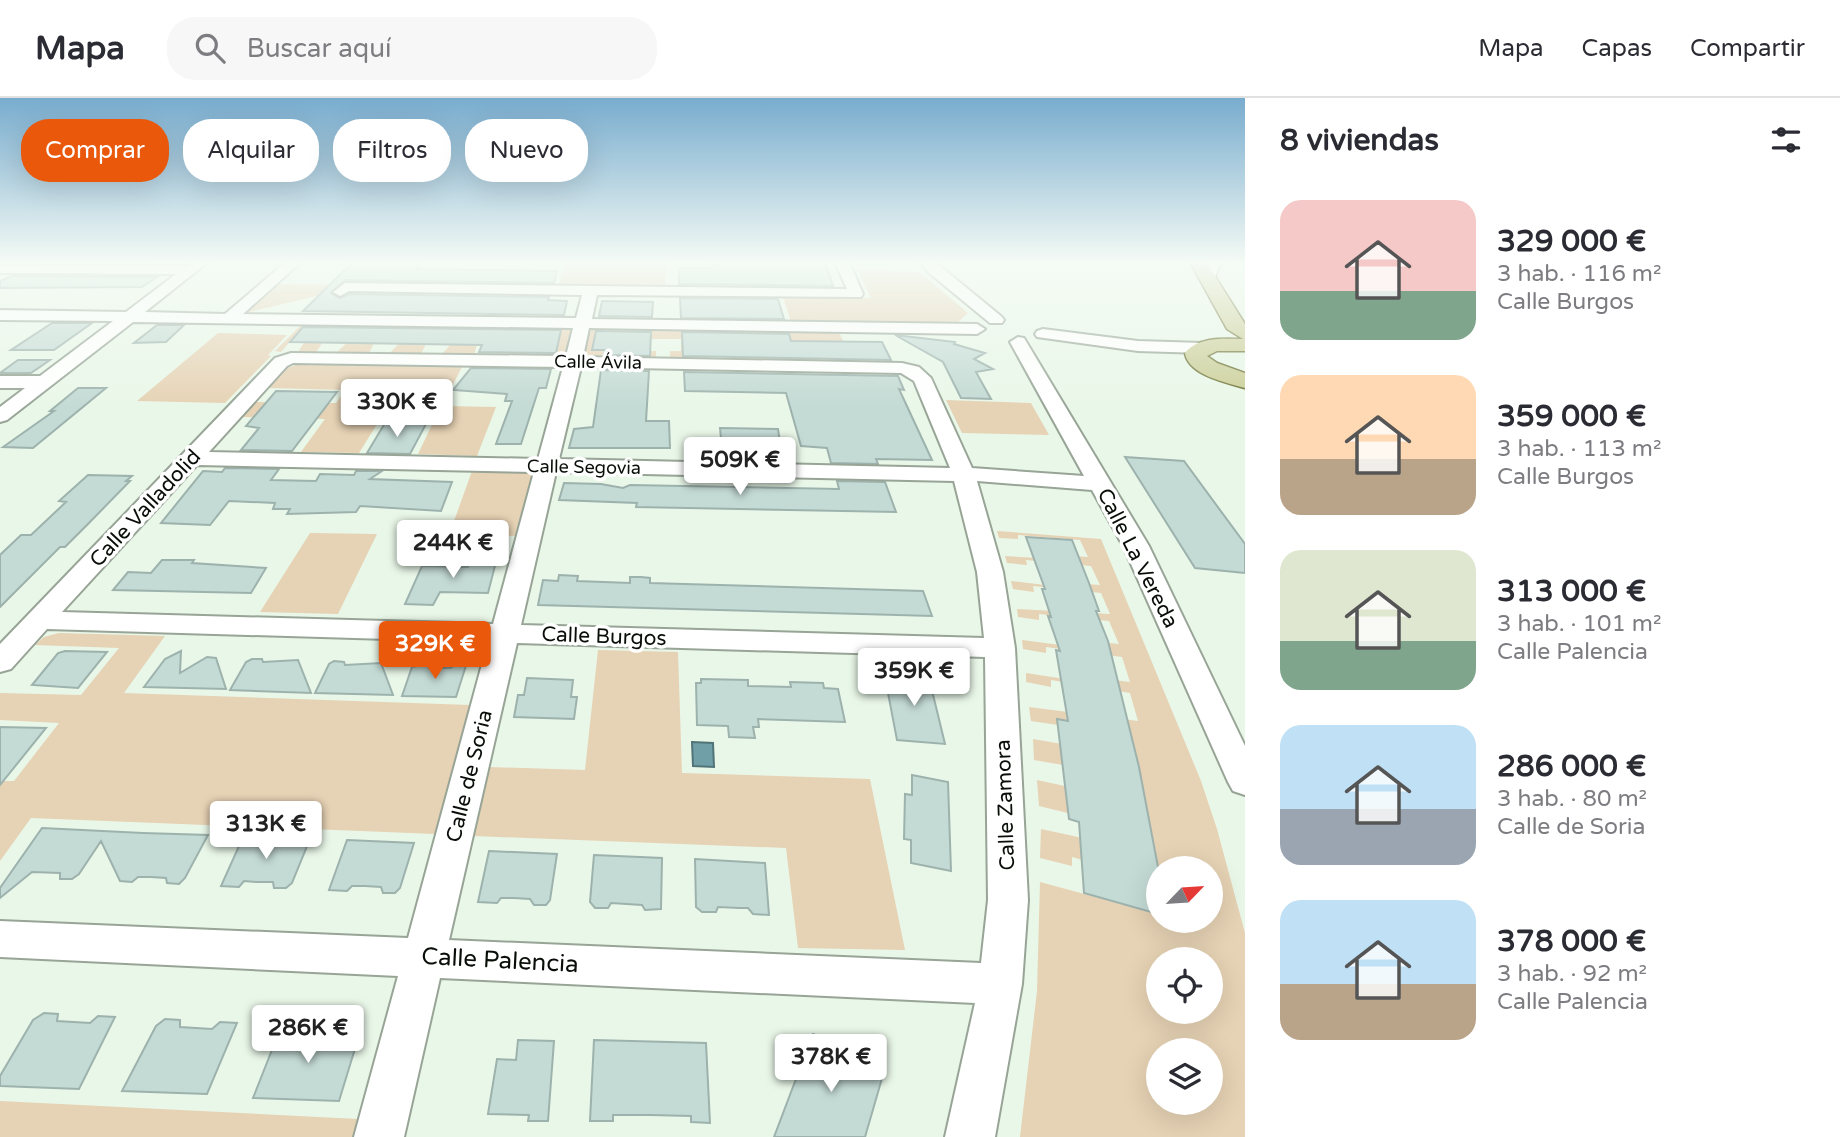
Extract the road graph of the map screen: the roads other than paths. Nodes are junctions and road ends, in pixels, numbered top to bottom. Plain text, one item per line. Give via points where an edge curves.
1 (139, 310) edge
2 (238, 310) edge
3 (520, 310) edge
4 (586, 310) edge
5 (615, 310) edge
6 (984, 310) edge
7 (1227, 310) edge
8 (0, 315) edge
9 (133, 315) junction
10 (230, 317) junction
11 (1239, 329) edge
12 (1009, 331) junction
13 (1245, 345) edge
14 (1208, 354) junction
15 (291, 358) joint
16 (573, 361) junction
17 (905, 368) joint
18 (1244, 381) edge
19 (0, 382) edge
20 (45, 382) junction
21 (0, 416) edge
22 (192, 458) junction
23 (547, 466) junction
24 (964, 475) junction
25 (1101, 484) junction
26 (40, 620) junction
27 (505, 634) junction
28 (1000, 648) junction
29 (0, 662) edge
30 (1245, 782) edge
31 (0, 939) edge
32 (424, 956) junction
33 (1000, 984) junction
34 (379, 1137) edge
35 (970, 1137) edge

1 - 9 street
2 - 10 street
3 - 10 street
4 - 16 street, Calle de Soria
5 - 12 street
6 - 12 street
7 - 11 main road
8 - 9 street
9 - 10 street
9 - 20 street
11 - 14 main road
12 - 14 street
12 - 25 street, Calle La Vereda
13 - 14 main road
14 - 18 main road
15 - 16 street, Calle Ávila
15 - 22 street, Calle Valladolid via 281,362
16 - 17 street, Calle Ávila
16 - 23 street, Calle de Soria
17 - 24 street, Calle Zamora via 922,378
19 - 20 street
20 - 21 street
22 - 23 street, Calle Segovia
22 - 26 street, Calle Valladolid
23 - 24 street, Calle Segovia
23 - 27 street, Calle de Soria
24 - 25 street, Calle Segovia
24 - 28 street, Calle Zamora via 990,572
25 - 30 street, Calle La Vereda via 1136,546
26 - 27 street, Calle Burgos
26 - 29 street, Calle Valladolid
27 - 28 street, Calle Burgos
27 - 32 street, Calle de Soria
28 - 33 street, Calle Zamora via 1008,900
31 - 32 street, Calle Palencia
32 - 33 street, Calle Palencia
32 - 34 street, Calle de Soria
33 - 35 street, Calle Zamora

